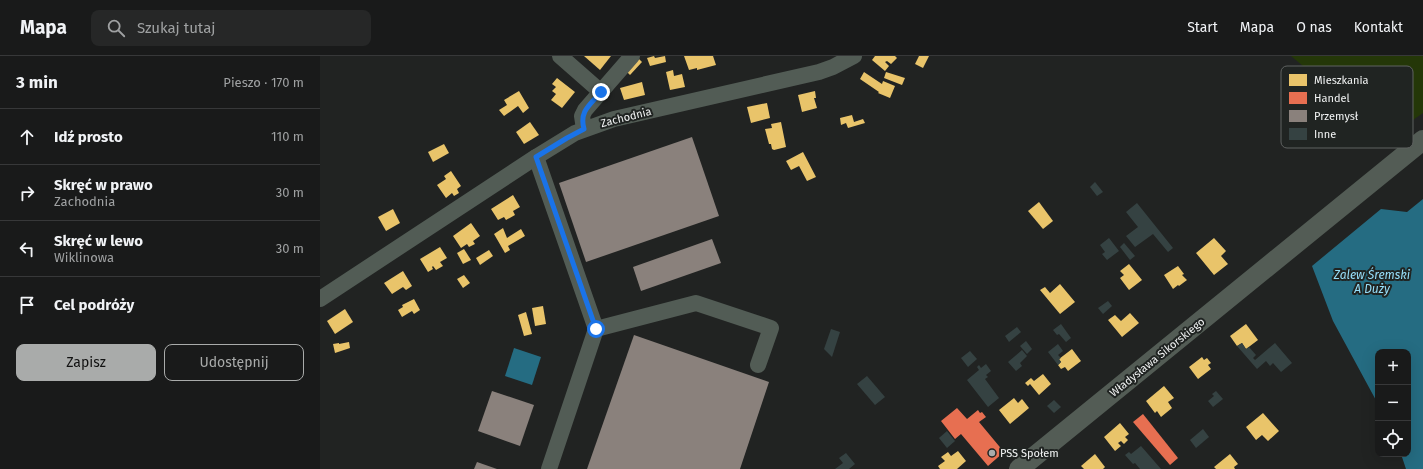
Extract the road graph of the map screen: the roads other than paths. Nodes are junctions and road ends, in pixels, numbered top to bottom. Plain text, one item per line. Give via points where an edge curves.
1 (560, 56) edge
2 (632, 56) edge
3 (854, 56) edge
4 (601, 92) junction
5 (584, 129) junction
6 (1423, 140) edge
7 (536, 157) junction
8 (320, 297) edge
9 (596, 329) junction
10 (758, 365) dead end
11 (549, 469) edge
12 (1019, 469) edge

1 - 4 street
2 - 4 street
3 - 5 street, Zachodnia via 820,72
4 - 5 street via 583,113
5 - 7 street, Zachodnia
6 - 12 main road, Władysława Sikorskiego
7 - 8 street, Zachodnia
7 - 9 street
9 - 10 street via 696,304 771,328
9 - 11 street

